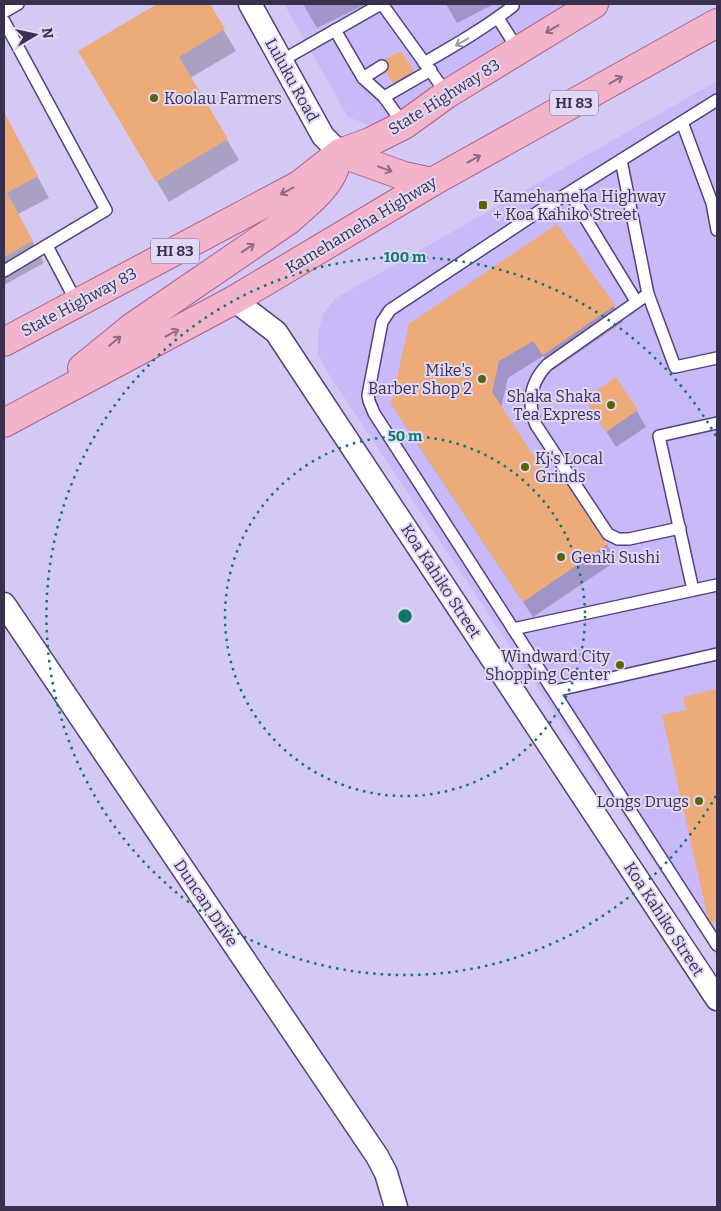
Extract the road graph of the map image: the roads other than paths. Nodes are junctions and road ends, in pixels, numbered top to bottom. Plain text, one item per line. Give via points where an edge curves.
1 (18, 4) edge
2 (250, 4) edge
3 (381, 4) edge
4 (513, 4) edge
5 (594, 4) edge
6 (4, 12) edge
7 (498, 18) junction
8 (4, 21) edge
9 (717, 23) edge
10 (335, 30) junction
11 (518, 50) junction
12 (281, 61) junction
13 (382, 66) dead end
14 (428, 67) junction
15 (363, 78) junction
16 (447, 94) junction
17 (384, 97) junction
18 (717, 100) edge
19 (682, 122) junction
20 (404, 125) junction
21 (340, 153) junction
22 (621, 160) junction
23 (432, 182) junction
24 (570, 193) junction
25 (714, 203) edge
26 (717, 230) edge
27 (47, 246) junction
28 (4, 271) edge
29 (648, 294) junction
30 (234, 300) junction
31 (636, 301) junction
32 (77, 303) junction
33 (4, 342) edge
34 (717, 358) edge
35 (36, 405) junction
36 (4, 423) edge
37 (717, 423) edge
38 (680, 528) junction
39 (717, 585) edge
40 (694, 590) junction
41 (4, 604) edge
42 (513, 629) junction
43 (717, 654) edge
44 (554, 691) junction
45 (717, 945) edge
46 (717, 999) edge
47 (396, 1207) edge

1 - 6 lane
2 - 12 street, Luluku Road
3 - 10 lane
3 - 14 lane via 407,49
4 - 7 lane
5 -> 11 main road, State Highway 83 / HI 83
7 - 11 lane
7 -> 14 lane
8 - 27 lane via 106,210
23 -> 9 main road, Kamehameha Highway / HI 83
10 - 12 lane
10 - 15 lane
11 - 16 main road, State Highway 83 / HI 83
12 - 21 street, Luluku Road via 322,136
13 - 15 lane
14 - 16 lane
14 - 17 lane
15 - 17 lane
16 - 20 main road, State Highway 83 / HI 83
17 - 20 lane
18 - 19 lane
19 - 22 lane
19 - 25 lane
20 - 21 main road, State Highway 83 / HI 83
21 -> 23 main road via 404,176
21 -> 32 main road, State Highway 83 / HI 83 via 298,185
35 -> 21 main road via 131,328 289,220 331,178
22 - 24 lane
22 - 29 lane
23 - 30 main road, Kamehameha Highway / HI 83
24 - 31 lane
24 - 42 lane via 390,310 382,322 369,388 369,401 374,413
25 - 26 lane
27 - 28 lane
27 - 32 lane
29 - 31 lane
29 - 34 lane via 675,367
35 -> 30 main road, Kamehameha Highway / HI 83
30 - 46 street, Koa Kahiko Street via 276,332
31 - 38 lane via 540,372 532,390 532,414 536,425 608,534 618,539 629,539
32 - 33 main road, State Highway 83 / HI 83
35 - 36 main road, Kamehameha Highway / HI 83
37 - 38 lane via 659,436
38 - 40 lane
39 - 40 lane
40 - 42 lane
41 - 47 street, Duncan Drive via 376,1156 386,1173
42 - 44 lane
43 - 44 lane
44 - 45 lane

